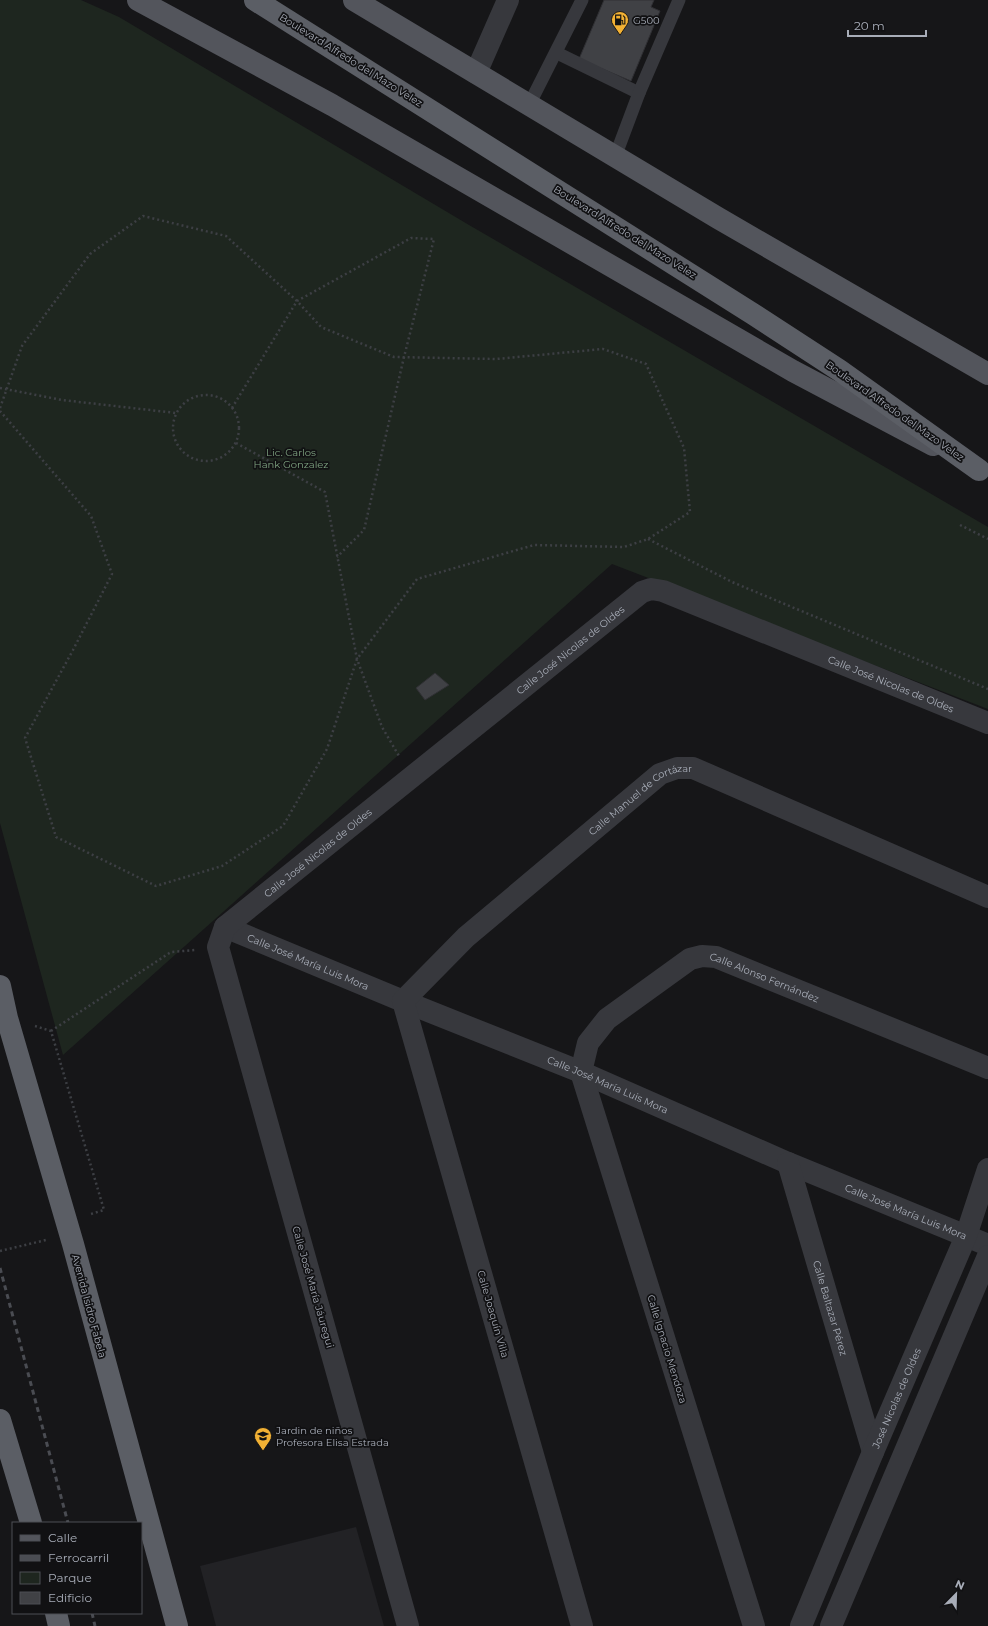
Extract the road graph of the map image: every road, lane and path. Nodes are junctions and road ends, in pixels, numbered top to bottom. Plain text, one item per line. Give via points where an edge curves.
1 (138, 0) edge
2 (255, 0) edge
3 (354, 0) edge
4 (508, 0) edge
5 (582, 0) edge
6 (679, 0) edge
7 (557, 53) junction
8 (476, 73) junction
9 (639, 93) junction
10 (529, 105) junction
11 (615, 157) junction
12 (297, 301) junction
13 (404, 357) junction
14 (988, 374) edge
15 (0, 388) edge
16 (7, 390) junction
17 (232, 408) junction
18 (0, 409) edge
19 (176, 414) junction
20 (236, 443) junction
21 (984, 473) edge
22 (960, 525) dead end
23 (648, 539) junction
24 (988, 539) edge
25 (337, 557) junction
26 (357, 659) junction
27 (988, 689) edge
28 (988, 723) edge
29 (411, 778) junction
30 (988, 897) edge
31 (225, 927) junction
32 (218, 947) junction
33 (0, 986) edge
34 (403, 1001) junction
35 (7, 1018) junction
36 (51, 1031) junction
37 (988, 1068) edge
38 (581, 1072) junction
39 (788, 1163) junction
40 (988, 1168) edge
41 (91, 1214) dead end
42 (966, 1236) junction
43 (988, 1245) edge
44 (988, 1256) edge
45 (0, 1420) edge
46 (873, 1452) junction
47 (30, 1522) edge
48 (56, 1614) edge
49 (59, 1626) edge
50 (177, 1626) edge
51 (408, 1626) edge
52 (582, 1626) edge
53 (754, 1626) edge
54 (801, 1626) edge
55 (831, 1626) edge

1 - 21 main road via 332,106 793,371
2 - 21 highway, Boulevard Alfredo del Mazo Velez via 703,281 839,370
3 - 8 main road
4 - 8 street
5 - 7 lane
6 - 9 lane
7 - 9 lane
7 - 10 lane
8 - 10 main road
9 - 11 lane
10 - 11 main road
11 - 14 main road
12 - 13 path via 321,327 394,357
12 - 13 path via 411,238 434,239
12 - 16 path via 226,236 143,216 90,254 22,346
12 - 17 path
13 - 23 path via 496,359 603,349 646,364 684,448 690,512
13 - 25 path via 364,530
15 - 16 path
16 - 18 path
16 - 19 path via 62,400
17 - 19 path via 222,400 209,396 196,397 184,403
17 - 20 path via 238,418 239,431
18 - 26 path via 91,516 112,574 25,738 56,837 156,886 222,866 283,826 327,749
19 - 20 path via 173,426 174,439 181,450 192,458 205,462 218,459 228,453
20 - 25 path via 325,492
22 - 24 path
23 - 26 path via 624,547 534,545 417,579
23 - 27 path via 732,582
25 - 26 path
26 - 29 path via 382,727
28 - 29 street, Calle José Nicolas de Oldes via 663,591 650,590 642,592
29 - 31 street, Calle José Nicolas de Oldes
30 - 34 street, Calle Manuel de Cortázar via 693,768 677,768 660,774 466,937
31 - 32 street
31 - 34 street, Calle José María Luis Mora
32 - 36 path via 171,952
32 - 51 street, Calle José María Jáuregui
33 - 35 highway, Avenida Isidro Fabela
34 - 38 street, Calle José María Luis Mora
34 - 52 street, Calle Joaquín Villa
35 - 36 path
35 - 50 highway, Avenida Isidro Fabela via 73,1244
36 - 41 path via 104,1210
37 - 38 street, Calle Alonso Fernández via 716,957 702,956 690,959 607,1019 588,1043
38 - 39 street, Calle José María Luis Mora
38 - 53 street, Calle Ignacio Mendoza
39 - 42 street, Calle José María Luis Mora
39 - 46 street, Calle Baltazar Pérez
40 - 42 street, José Nicolas de Oldes
42 - 43 street, Calle José María Luis Mora
42 - 46 street, José Nicolas de Oldes
44 - 55 street
45 - 47 highway
46 - 54 street, José Nicolas de Oldes
48 - 49 highway

